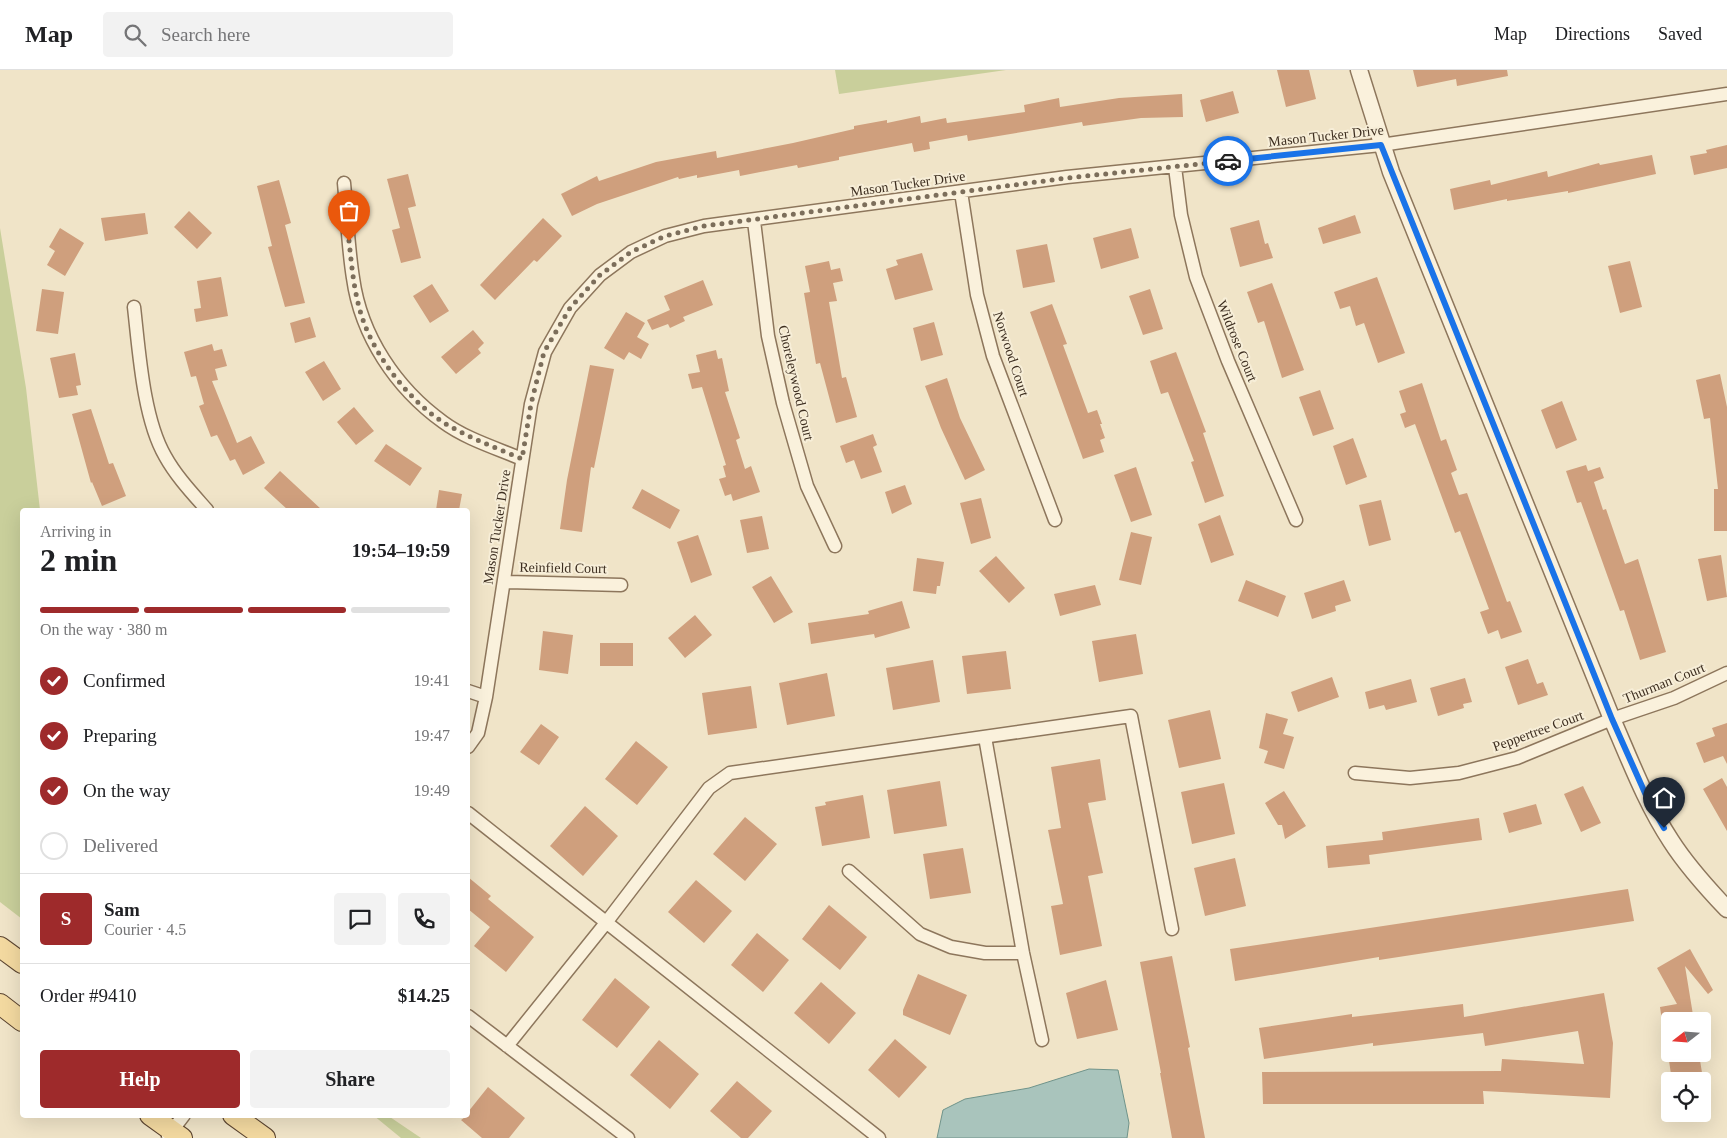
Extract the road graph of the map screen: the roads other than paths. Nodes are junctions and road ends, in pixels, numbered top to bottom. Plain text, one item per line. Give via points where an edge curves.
1 (1359, 70) edge
2 (1727, 94) edge
3 (1381, 145) junction
4 (1175, 167) junction
5 (344, 183) dead end
6 (961, 192) junction
7 (754, 221) junction
8 (134, 307) dead end
9 (522, 459) junction
10 (205, 508) edge
11 (1055, 520) dead end
12 (1296, 520) dead end
13 (835, 546) dead end
14 (504, 582) junction
15 (621, 584) dead end
16 (1727, 673) edge
17 (470, 693) edge
18 (486, 697) junction
19 (1612, 719) junction
20 (984, 737) junction
21 (470, 743) edge
22 (1355, 773) dead end
23 (470, 815) edge
24 (849, 871) dead end
25 (1727, 909) edge
26 (605, 924) junction
27 (1172, 929) dead end
28 (0, 947) edge
29 (1023, 953) junction
30 (20, 962) edge
31 (0, 1004) edge
32 (470, 1018) edge
33 (20, 1019) edge
34 (1042, 1040) dead end
35 (507, 1046) junction
36 (153, 1118) edge
37 (182, 1118) edge
38 (237, 1118) edge
39 (173, 1136) edge
40 (265, 1138) edge
41 (628, 1138) edge
42 (879, 1138) edge

1 - 3 street
2 - 3 street, Mason Tucker Drive
3 - 4 street, Mason Tucker Drive
3 - 19 street
4 - 6 street, Mason Tucker Drive
4 - 12 street, Wildrose Court via 1181,215 1196,278
5 - 9 street via 353,279 364,322 389,370 410,395 444,423
6 - 7 street, Mason Tucker Drive
6 - 11 street, Norwood Court via 977,295 993,356
7 - 9 street, Mason Tucker Drive via 704,226 665,236 631,252 600,275 570,308 544,352
7 - 13 street, Choreleywood Court via 768,336 782,403 807,486
8 - 10 street via 141,374 164,455
9 - 14 street, Mason Tucker Drive
14 - 15 street, Reinfield Court
14 - 18 street, Mason Tucker Drive
16 - 19 street, Thurman Court via 1674,698
17 - 18 street
18 - 21 street, Mason Tucker Drive via 478,733
19 - 22 street, Peppertree Court via 1517,758 1459,773 1410,778
19 - 25 street via 1649,802 1671,841 1703,884
20 - 26 street via 730,773 709,788
20 - 27 street via 1131,716
20 - 29 street
23 - 26 street
24 - 29 street via 920,934 951,947 985,953
26 - 35 street
26 - 42 street
28 - 30 main road
29 - 34 street
31 - 33 main road
32 - 35 street
35 - 41 street
36 - 39 main road
37 - 39 street
38 - 40 main road

